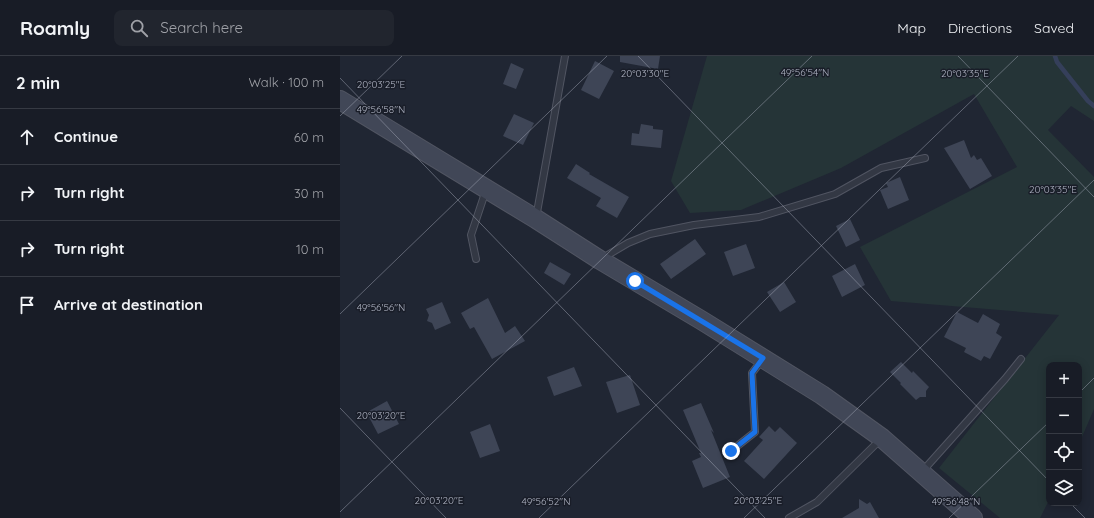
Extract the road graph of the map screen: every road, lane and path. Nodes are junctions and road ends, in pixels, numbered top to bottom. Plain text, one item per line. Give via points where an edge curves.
1 (565, 56) edge
2 (340, 100) edge
3 (925, 158) dead end
4 (486, 189) junction
5 (536, 219) junction
6 (476, 259) dead end
7 (600, 260) junction
8 (763, 358) junction
9 (1021, 359) dead end
10 (882, 438) junction
11 (731, 451) dead end
12 (922, 474) junction
13 (789, 518) edge
14 (973, 518) edge

1 - 5 lane
2 - 4 main road
3 - 7 lane via 880,168 835,194 759,217 694,225 650,234
4 - 5 main road
4 - 6 lane via 471,235
5 - 7 main road
7 - 8 main road
8 - 10 main road via 822,395
8 - 11 lane via 752,373 755,432
9 - 12 lane
10 - 12 main road
10 - 13 lane via 817,502
12 - 14 main road

